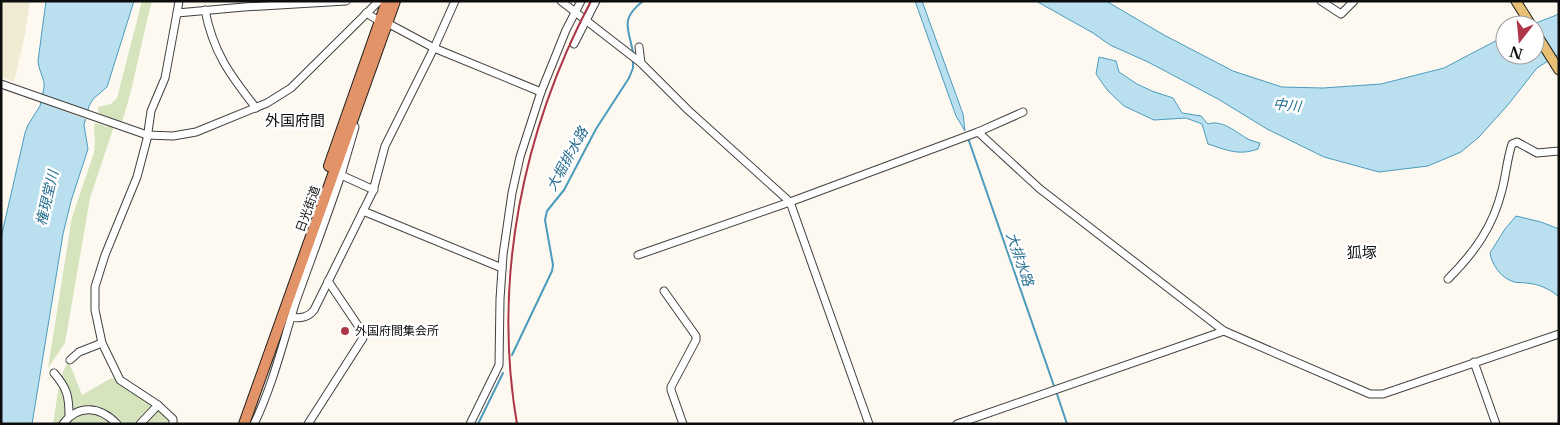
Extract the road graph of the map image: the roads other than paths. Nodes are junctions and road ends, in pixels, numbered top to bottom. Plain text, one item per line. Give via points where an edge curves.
1 (180, 1) edge
2 (346, 1) edge
3 (386, 1) edge
4 (395, 1) edge
5 (455, 1) edge
6 (561, 1) edge
7 (581, 1) edge
8 (596, 1) edge
9 (1321, 1) edge
10 (1354, 1) edge
11 (1516, 1) edge
12 (375, 3) edge
13 (237, 4) edge
14 (205, 10) junction
15 (178, 12) junction
16 (575, 12) junction
17 (366, 14) junction
18 (1525, 15) edge
19 (376, 19) dead end
20 (586, 21) junction
21 (391, 25) dead end
22 (574, 44) dead end
23 (639, 47) dead end
24 (434, 48) junction
25 (1545, 48) edge
26 (641, 63) junction
27 (1559, 70) edge
28 (1, 84) edge
29 (541, 92) junction
30 (256, 108) junction
31 (1023, 112) dead end
32 (352, 124) junction
33 (977, 132) junction
34 (147, 135) junction
35 (1559, 151) edge
36 (341, 175) junction
37 (374, 190) junction
38 (790, 202) junction
39 (363, 211) junction
40 (638, 255) dead end
41 (502, 268) junction
42 (1448, 280) dead end
43 (328, 281) junction
44 (664, 291) dead end
45 (292, 317) junction
46 (1224, 331) junction
47 (1559, 334) edge
48 (102, 343) junction
49 (70, 360) dead end
50 (1474, 362) junction
51 (54, 373) dead end
52 (158, 405) junction
53 (69, 415) junction
54 (62, 424) edge
55 (117, 424) edge
56 (140, 424) edge
57 (173, 424) edge
58 (238, 424) edge
59 (244, 424) edge
60 (254, 424) edge
61 (308, 424) edge
62 (470, 424) edge
63 (683, 424) edge
64 (869, 424) edge
65 (957, 424) edge
66 (1496, 424) edge

1 - 15 street
2 - 13 street
3 - 58 highway, 日光街道
4 - 32 highway, 日光街道
5 - 24 street
6 - 16 street
7 - 16 street
8 - 20 street
9 - 10 street via 1340,14
11 - 18 main road
12 - 17 street
13 - 14 street
14 - 15 street
14 - 30 street via 215,48 235,82
15 - 34 street via 165,78 151,111
16 - 20 street
16 - 29 street
17 - 19 street
17 - 30 street via 298,82
20 - 22 street
20 - 26 street
21 - 24 street
23 - 26 street
24 - 29 street
24 - 37 street via 385,146
25 - 27 main road
26 - 38 street
28 - 34 street
29 - 41 street via 512,193
30 - 34 street via 196,132 173,136
31 - 33 street
32 - 36 street via 355,126
32 - 59 highway, 日光街道
33 - 38 street
33 - 46 street via 1056,202
34 - 48 street via 137,177 95,287 94,310
35 - 42 street via 1537,153 1517,142 1512,144 1501,196 1488,228 1471,255
36 - 37 street
36 - 45 street
37 - 39 street
38 - 40 street
38 - 64 street
39 - 41 street
39 - 43 street
41 - 62 street via 500,365
43 - 45 street via 312,313 300,318
43 - 61 street via 363,333 363,338
44 - 63 street via 696,336 671,387
45 - 60 street
46 - 50 street via 1373,395
46 - 65 street
47 - 50 street
48 - 49 street via 79,352
48 - 52 street via 120,380
50 - 66 street
51 - 53 street via 69,397
52 - 56 street
52 - 57 street via 173,419
53 - 54 street
53 - 55 street via 91,409 105,414

